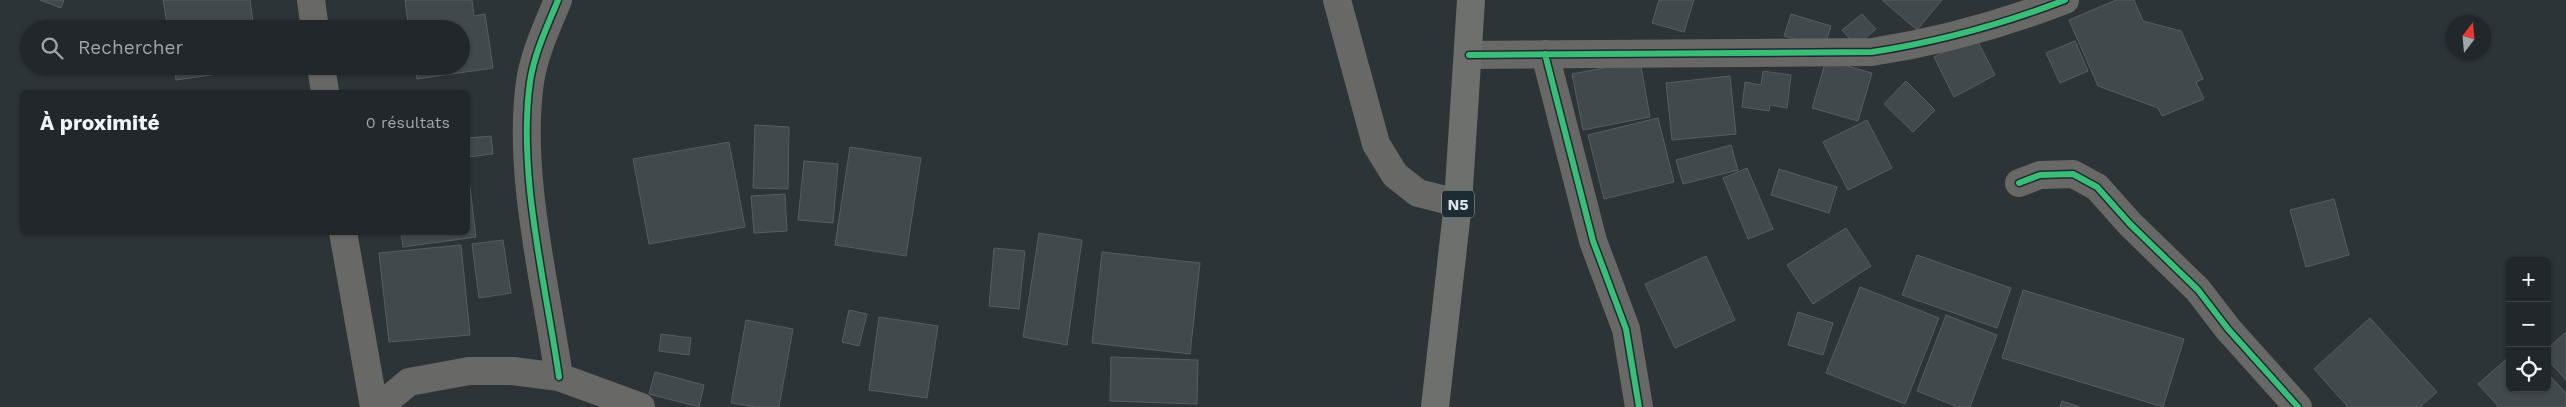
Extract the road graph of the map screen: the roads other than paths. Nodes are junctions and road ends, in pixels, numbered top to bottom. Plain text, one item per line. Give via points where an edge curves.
1 (311, 0) edge
2 (558, 0) edge
3 (1337, 0) edge
4 (1471, 0) edge
5 (2065, 0) edge
6 (314, 20) edge
7 (1545, 54) junction
8 (1469, 56) junction
9 (322, 75) edge
10 (325, 90) edge
11 (2019, 183) dead end
12 (1458, 202) junction
13 (344, 235) edge
14 (559, 377) junction
15 (374, 407) edge
16 (379, 407) edge
17 (641, 407) edge
18 (1435, 407) edge
19 (1639, 407) edge
20 (2298, 407) edge

1 - 6 street
2 - 14 street via 538,49 530,83 527,156
3 - 12 street via 1376,144 1395,175 1418,193
4 - 8 highway, N5
5 - 7 street via 1982,27 1872,52
7 - 8 street
7 - 19 street via 1594,241 1626,329
8 - 12 highway, N5
9 - 10 street
11 - 20 street via 2040,175 2073,174 2097,187 2198,290 2228,329
12 - 18 highway, N5
13 - 15 street
14 - 16 street via 513,371 460,373 409,382
14 - 17 street

